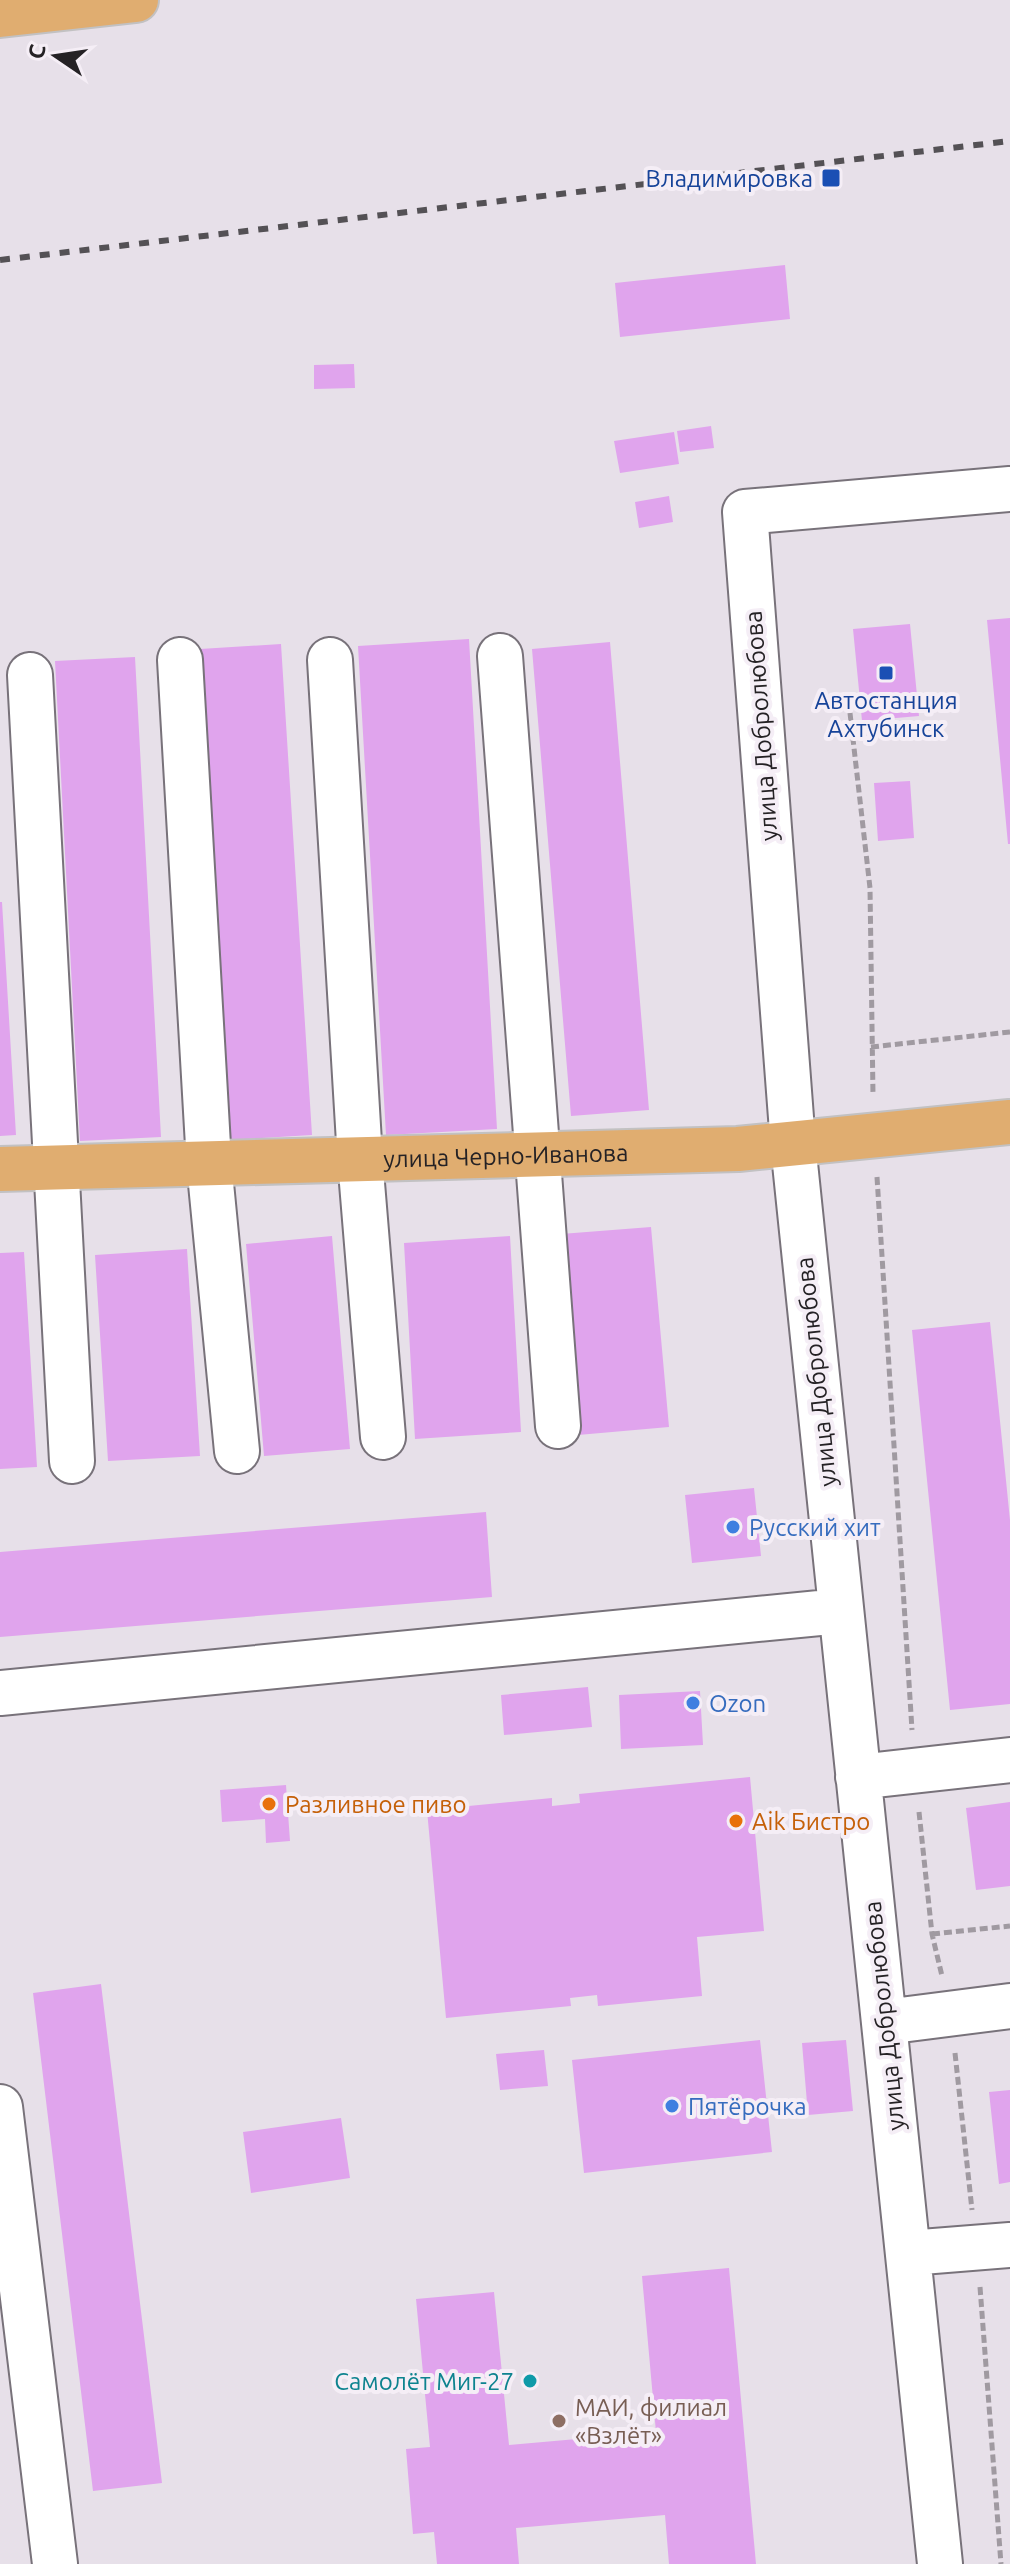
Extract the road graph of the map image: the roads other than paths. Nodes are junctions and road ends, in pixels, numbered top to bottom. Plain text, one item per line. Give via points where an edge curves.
1 (136, 0) edge
2 (0, 15) edge
3 (1010, 489) edge
4 (500, 656) dead end
5 (180, 660) dead end
6 (330, 660) dead end
7 (30, 675) dead end
8 (1010, 1122) edge
9 (793, 1144) junction
10 (539, 1155) junction
11 (360, 1159) junction
12 (209, 1163) junction
13 (55, 1167) junction
14 (0, 1169) edge
15 (558, 1426) dead end
16 (383, 1437) dead end
17 (237, 1451) dead end
18 (72, 1461) dead end
19 (840, 1611) junction
20 (0, 1693) edge
21 (1010, 1760) edge
22 (858, 1777) junction
23 (1010, 2006) edge
24 (885, 2022) junction
25 (0, 2107) edge
26 (993, 2247) edge
27 (909, 2253) junction
28 (55, 2564) edge
29 (940, 2564) edge

1 - 2 main road
3 - 9 street, улица Добролюбова via 745,512
4 - 10 street
5 - 12 street
6 - 11 street
7 - 13 street
8 - 9 main road, улица Черно-Иванова
9 - 10 main road, улица Черно-Иванова
9 - 19 street, улица Добролюбова
10 - 11 main road, улица Черно-Иванова
10 - 15 street
11 - 12 main road, улица Черно-Иванова
11 - 16 street
12 - 13 main road, улица Черно-Иванова
12 - 17 street
13 - 14 main road, улица Черно-Иванова
13 - 18 street
19 - 20 street
19 - 22 street, улица Добролюбова
21 - 22 street
22 - 24 street, улица Добролюбова
23 - 24 street
24 - 27 street, улица Добролюбова
25 - 28 street
26 - 27 street
27 - 29 street, улица Добролюбова

